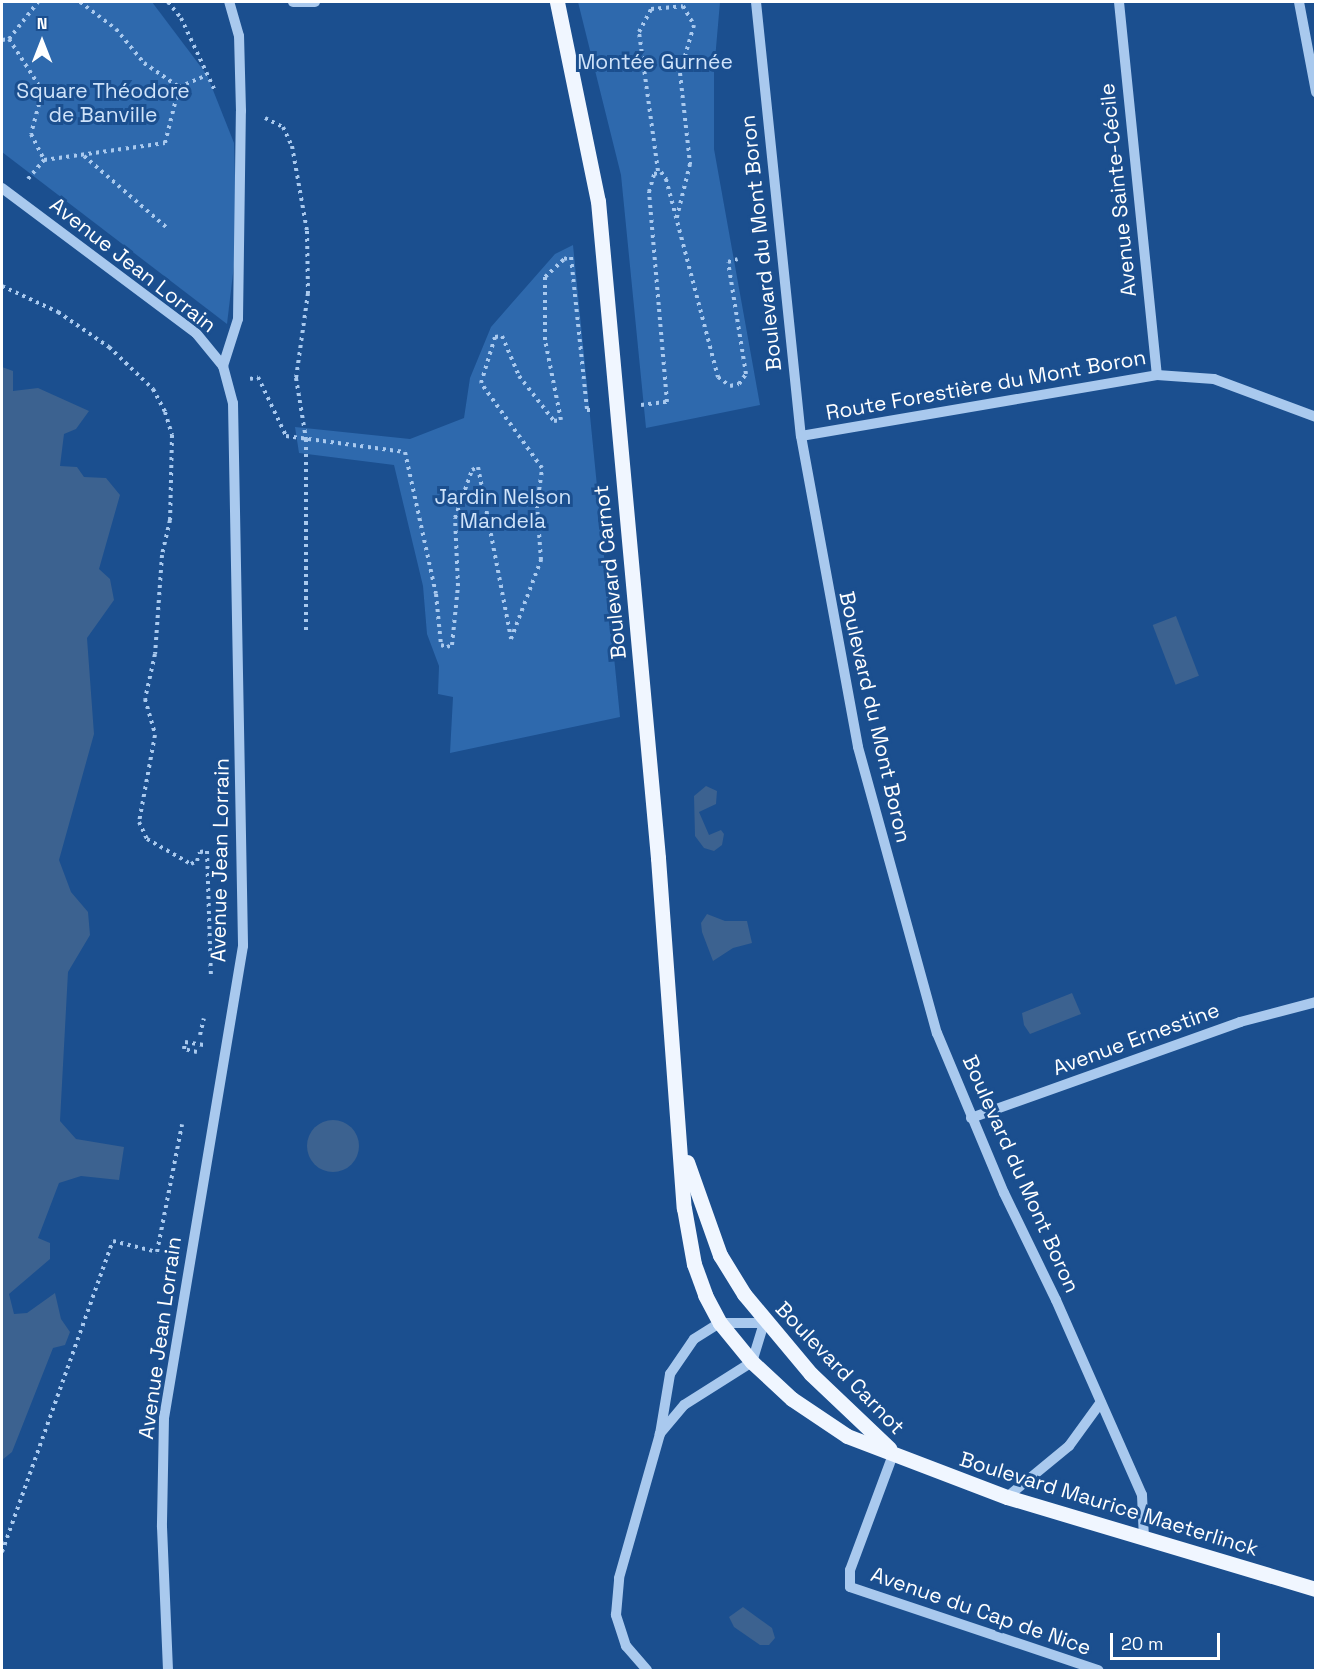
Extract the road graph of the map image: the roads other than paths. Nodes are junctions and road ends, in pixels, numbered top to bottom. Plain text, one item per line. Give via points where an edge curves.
1 (229, 2) edge
2 (293, 2) edge
3 (315, 2) edge
4 (557, 2) edge
5 (756, 2) edge
6 (1119, 2) edge
7 (1299, 2) edge
8 (1316, 92) edge
9 (2, 188) edge
10 (223, 366) junction
11 (1156, 375) junction
12 (1316, 417) edge
13 (801, 436) junction
14 (1316, 1002) edge
15 (971, 1118) junction
16 (680, 1142) junction
17 (720, 1323) junction
18 (764, 1323) junction
19 (752, 1362) junction
20 (1101, 1402) junction
21 (660, 1434) junction
22 (894, 1452) junction
23 (1007, 1497) junction
24 (1144, 1539) junction
25 (1316, 1589) edge
26 (168, 1671) edge
27 (647, 1671) edge
28 (1098, 1671) edge

1 - 10 street via 239,36 238,319
2 - 3 street
4 - 16 main road, Boulevard Carnot via 597,201 658,858
5 - 13 street, Boulevard du Mont Boron
6 - 11 street, Avenue Sainte-Cécile
7 - 8 street
9 - 10 street, Avenue Jean Lorrain via 196,333
10 - 26 street, Avenue Jean Lorrain via 230,383 237,493 243,946 164,1418 162,1527
11 - 12 street, Route Forestière du Mont Boron via 1214,379
11 - 13 street, Route Forestière du Mont Boron
13 - 15 street, Boulevard du Mont Boron via 858,747 937,1033
14 - 15 street, Avenue Ernestine via 1240,1022
15 - 20 street, Boulevard du Mont Boron
16 - 17 main road, Boulevard Carnot via 684,1208 694,1264
16 - 18 main road, Boulevard Carnot via 720,1255
17 - 18 street
17 - 19 main road, Boulevard Carnot
17 - 21 street via 682,1351 670,1374
18 - 19 street
18 - 22 main road, Boulevard Carnot
19 - 21 street via 684,1406
19 - 22 main road, Boulevard Carnot via 792,1399 847,1436
20 - 23 street via 1069,1446
20 - 24 street, Boulevard du Mont Boron via 1142,1496
21 - 27 street via 619,1578 616,1615 626,1646
22 - 23 main road, Boulevard Maurice Maeterlinck via 937,1473
22 - 28 street, Avenue du Cap de Nice via 850,1570 850,1587
23 - 24 main road, Boulevard Maurice Maeterlinck
24 - 25 main road, Boulevard Maurice Maeterlinck

